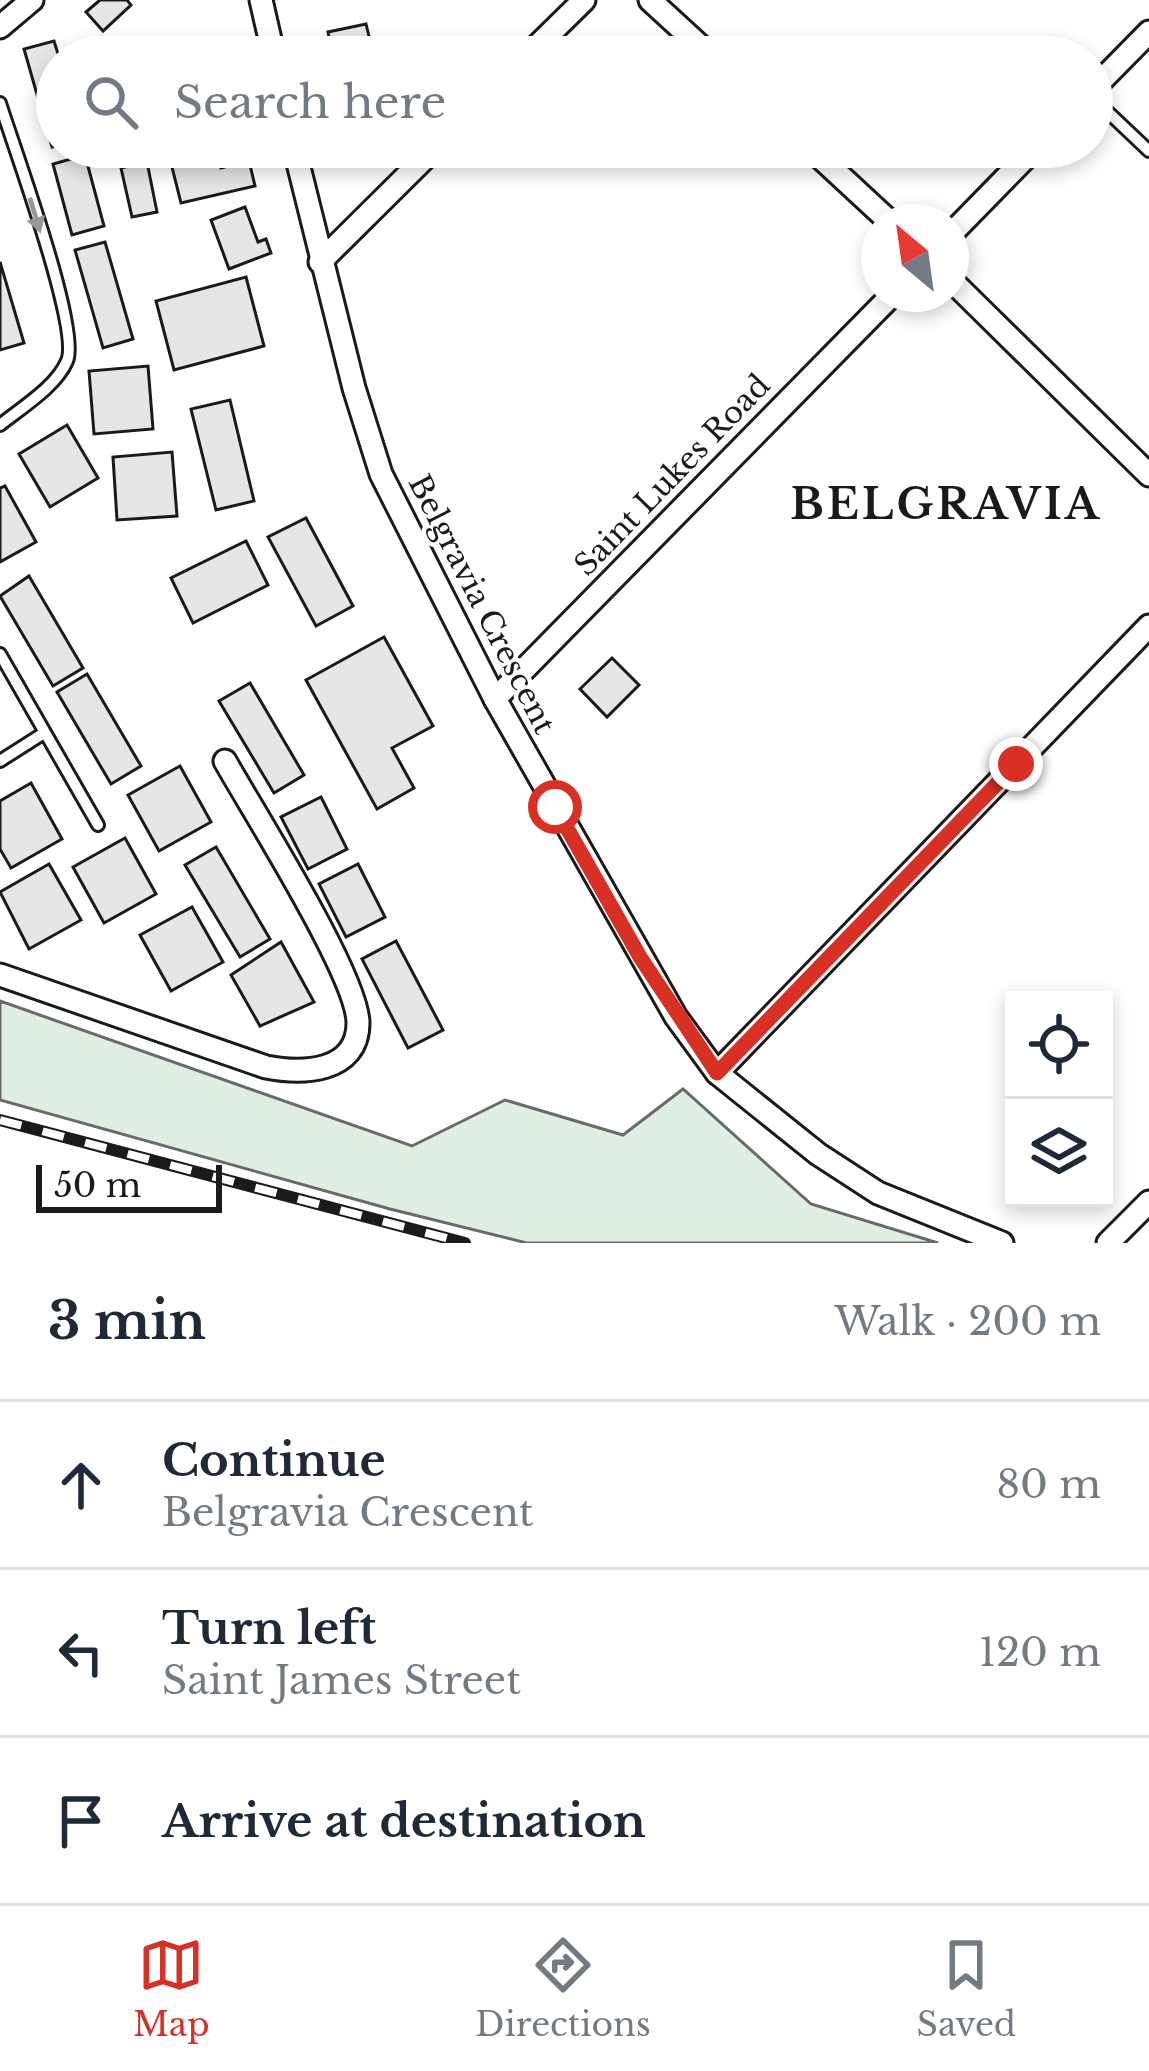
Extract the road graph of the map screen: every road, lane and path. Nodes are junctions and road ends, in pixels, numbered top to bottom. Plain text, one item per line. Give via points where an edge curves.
1 (32, 0) edge
2 (261, 0) edge
3 (584, 0) edge
4 (650, 0) edge
5 (0, 27) edge
6 (1149, 32) edge
7 (269, 36) edge
8 (547, 36) edge
9 (689, 36) edge
10 (1113, 71) edge
11 (0, 103) edge
12 (1113, 115) edge
13 (1149, 151) edge
14 (300, 168) edge
15 (415, 168) edge
16 (832, 168) edge
17 (1015, 168) edge
18 (871, 204) edge
19 (969, 216) edge
20 (320, 262) junction
21 (969, 298) edge
22 (874, 312) edge
23 (0, 425) edge
24 (1149, 475) edge
25 (1149, 626) edge
26 (0, 654) edge
27 (495, 699) junction
28 (44, 733) junction
29 (0, 761) edge
30 (225, 761) dead end
31 (98, 825) dead end
32 (0, 975) edge
33 (717, 1073) junction
34 (1149, 1202) edge
35 (1001, 1243) edge
36 (1108, 1243) edge

1 - 5 street
2 - 7 street
3 - 8 street
4 - 9 street
6 - 10 street
11 -> 23 lane via 70,348 54,379
12 - 13 lane
14 - 20 street, Belgravia Crescent
15 - 20 street
16 - 18 street
17 - 19 street
20 - 27 street, Belgravia Crescent via 381,474
21 - 24 street
22 - 27 street, Saint Lukes Road
25 - 33 street
26 - 28 lane
27 - 33 street, Belgravia Crescent via 640,957
28 - 29 lane
28 - 31 lane
30 - 32 street via 344,974 358,1018 350,1052 313,1071 266,1066
33 - 35 street, Belgravia Crescent via 878,1193
34 - 36 street

